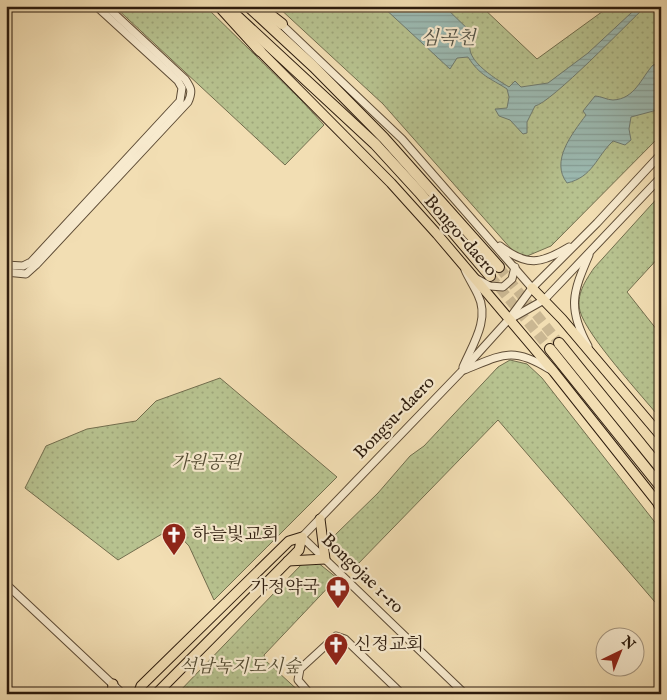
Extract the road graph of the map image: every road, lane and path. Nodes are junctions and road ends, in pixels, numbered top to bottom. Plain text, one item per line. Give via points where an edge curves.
1 (96, 6) edge
2 (106, 6) edge
3 (212, 6) edge
4 (219, 6) edge
5 (226, 6) edge
6 (248, 6) edge
7 (261, 6) edge
8 (282, 24) joint
9 (260, 51) junction
10 (661, 154) edge
11 (661, 177) edge
12 (490, 239) junction
13 (580, 240) junction
14 (591, 250) junction
15 (460, 261) junction
16 (6, 265) edge
17 (499, 267) tunnel mouth
18 (515, 267) junction
19 (6, 272) edge
20 (490, 276) tunnel mouth
21 (474, 277) junction
22 (532, 288) junction
23 (544, 300) junction
24 (509, 319) junction
25 (595, 359) junction
26 (462, 372) junction
27 (554, 372) junction
28 (661, 436) edge
29 (661, 469) edge
30 (661, 487) edge
31 (660, 506) edge
32 (320, 520) junction
33 (302, 537) junction
34 (325, 559) junction
35 (288, 562) junction
36 (6, 584) edge
37 (113, 684) junction
38 (460, 692) edge
39 (112, 694) edge
40 (123, 694) edge
41 (138, 694) edge
42 (156, 694) edge
43 (310, 694) edge
44 (402, 694) edge

1 - 16 street via 178,81 182,88 180,101 31,262 23,266
2 - 19 street via 185,79 192,94 36,265 26,274
3 - 9 main road, Bongo-daero
4 - 9 highway
5 - 20 highway, Bongo-daero via 375,144
6 - 17 highway, Bongo-daero via 384,138
7 - 8 highway
8 - 12 street, Bongo-daero via 402,139
9 - 15 main road, Bongo-daero via 391,182
10 - 13 street, Bongsu-daero
11 - 14 street, Bongsu-daero
12 - 13 street via 510,254 532,262 556,255
12 - 18 street, Bongo-daero
13 - 22 street, Bongsu-daero
14 - 23 street, Bongsu-daero
14 - 25 street via 574,292 573,306 579,329
15 - 21 main road, Bongo-daero
15 - 26 street via 482,308 480,326
18 - 21 street via 512,280 503,287 490,286
18 - 22 street, Bongo-daero
21 - 24 main road, Bongo-daero
22 - 23 main road, Bongo-daero
22 - 24 street, Bongsu-daero
23 - 24 street, Bongsu-daero
23 - 25 main road, Bongo-daero
24 - 26 street, Bongsu-daero
24 - 27 main road, Bongo-daero
25 - 28 main road, Bongo-daero
26 - 27 street via 513,354 532,358
26 - 32 street, Bongsu-daero
27 - 31 main road, Bongo-daero
29 - 30 highway via 554,346
32 - 33 street, Bongsu-daero
32 - 34 main road
33 - 34 street, Bongojae 1-ro
33 - 35 main road, Bongsu-daero via 300,550
33 - 41 main road, Bongsu-daero via 289,541 141,686
34 - 35 main road
34 - 38 street, Bongojae 1-ro
35 - 42 main road, Bongsu-daero
36 - 37 street
37 - 39 main road
37 - 40 street
43 - 44 street via 298,680 300,669 336,636 345,639

